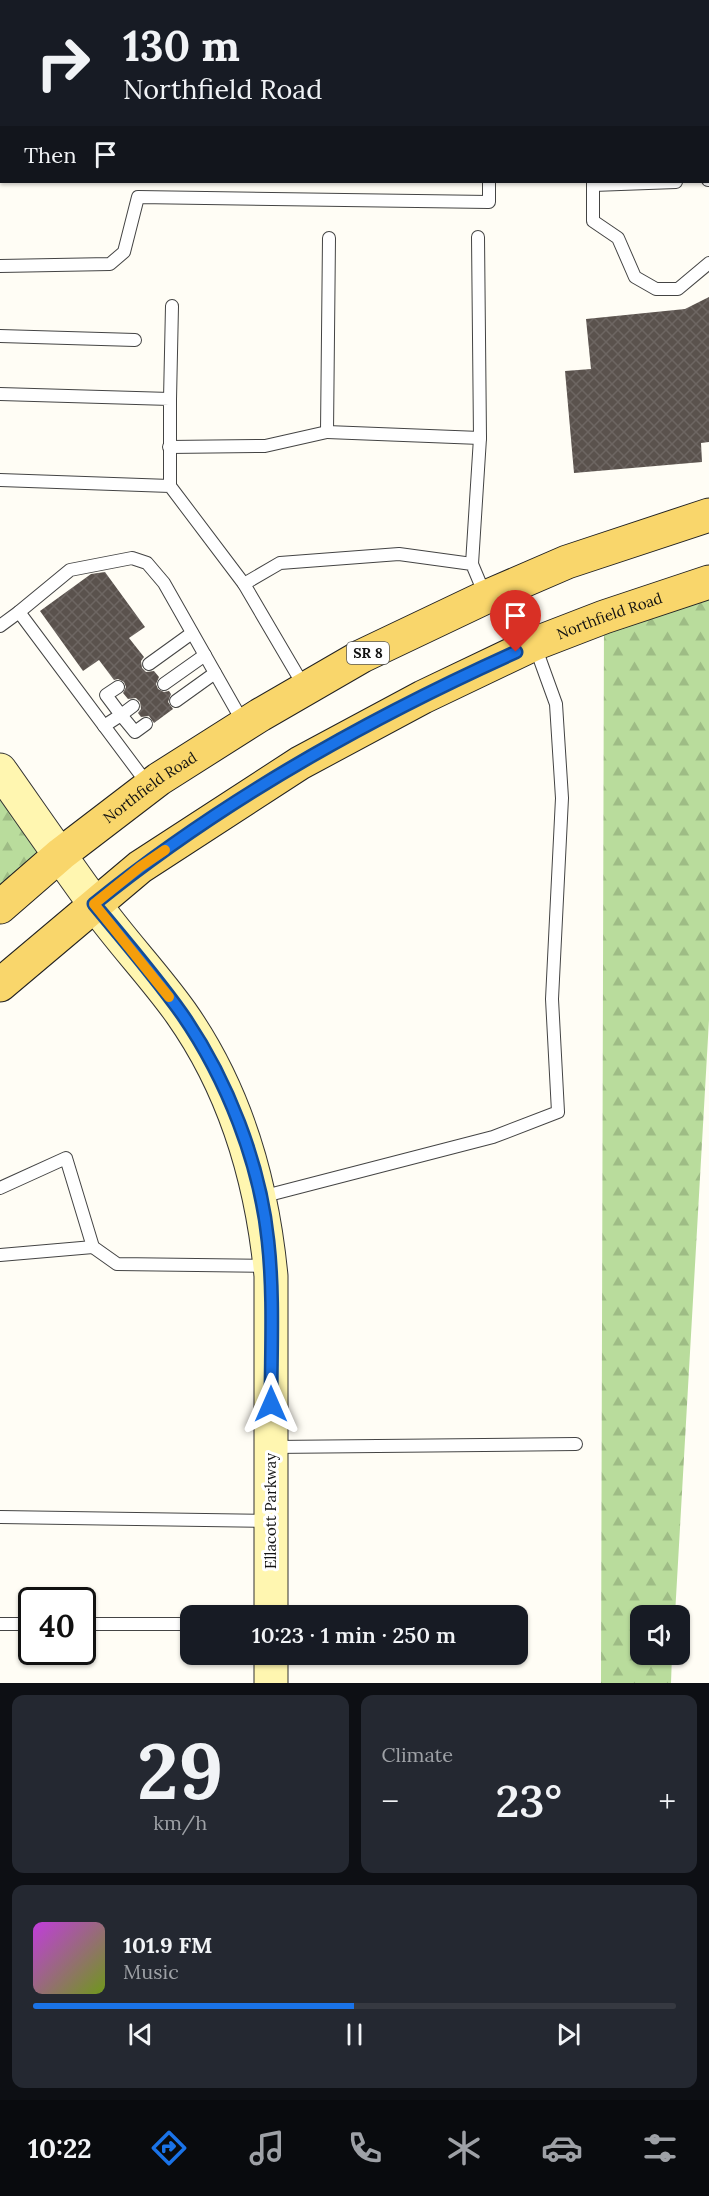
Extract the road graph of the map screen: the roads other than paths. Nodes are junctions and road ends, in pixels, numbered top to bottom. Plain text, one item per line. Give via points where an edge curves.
1 (489, 183) edge
2 (593, 183) edge
3 (478, 237) dead end
4 (329, 238) dead end
5 (709, 263) edge
6 (0, 266) edge
7 (172, 306) dead end
8 (0, 336) edge
9 (135, 340) dead end
10 (0, 394) edge
11 (170, 399) junction
12 (327, 432) junction
13 (480, 438) junction
14 (169, 447) junction
15 (0, 480) edge
16 (170, 486) junction
17 (709, 515) edge
18 (472, 564) junction
19 (709, 582) edge
20 (244, 584) junction
21 (486, 597) junction
22 (19, 612) junction
23 (0, 626) edge
24 (192, 633) junction
25 (534, 644) junction
26 (205, 655) junction
27 (149, 664) dead end
28 (215, 672) junction
29 (164, 684) dead end
30 (118, 687) dead end
31 (306, 688) junction
32 (176, 701) dead end
33 (133, 706) dead end
34 (121, 715) junction
35 (146, 723) dead end
36 (244, 725) junction
37 (104, 726) junction
38 (0, 770) edge
39 (149, 787) junction
40 (61, 854) junction
41 (94, 904) junction
42 (0, 907) edge
43 (0, 985) edge
44 (0, 1188) edge
45 (260, 1197) junction
46 (93, 1247) junction
47 (0, 1255) edge
48 (270, 1266) junction
49 (576, 1444) dead end
50 (271, 1447) junction
51 (0, 1517) edge
52 (271, 1521) junction
53 (271, 1605) edge
54 (0, 1624) edge
55 (18, 1624) edge
56 (96, 1624) edge
57 (180, 1624) edge
58 (271, 1665) edge
59 (271, 1683) edge

1 - 6 lane via 489,202 138,197 124,252 110,264
2 - 5 lane via 593,221 618,238 635,277 656,289 678,289
3 - 13 lane
4 - 12 lane
7 - 11 lane
8 - 9 lane
10 - 11 lane
11 - 14 lane
12 - 13 lane
12 - 14 lane via 265,446
13 - 18 lane
14 - 16 lane
15 - 16 lane
16 - 20 lane
17 - 21 main road, Northfield Road / SR 8 via 567,562
18 - 20 lane via 399,554 280,563
18 - 21 lane
19 - 25 main road, Northfield Road via 604,616
20 - 31 lane
21 - 31 main road, Northfield Road / SR 8 via 362,656
22 - 23 lane
22 - 24 lane via 70,570 132,558 147,563 164,583
22 - 37 lane
24 - 26 lane
24 - 27 lane
25 - 41 main road, Northfield Road via 423,697 300,764 140,867
25 - 45 lane via 556,704 562,798 552,999 558,1112 494,1137
26 - 28 lane
26 - 29 lane
28 - 32 lane
28 - 36 lane
30 - 34 lane via 106,695
31 - 36 main road, Northfield Road / SR 8
33 - 34 lane
34 - 35 lane via 135,732
34 - 37 lane
36 - 39 main road, Northfield Road / SR 8
37 - 39 lane
38 - 40 street, Ellacott Parkway
39 - 40 main road, Northfield Road / SR 8
40 - 41 street, Ellacott Parkway
40 - 42 main road, Northfield Road / SR 8
41 - 43 main road, Northfield Road
41 - 45 street, Ellacott Parkway via 201,1043 237,1118
44 - 46 lane via 66,1158
45 - 48 street, Ellacott Parkway
46 - 47 lane
46 - 48 lane via 117,1264
48 - 50 street, Ellacott Parkway
49 - 50 lane
50 - 52 street, Ellacott Parkway
51 - 52 lane
52 - 53 street, Ellacott Parkway
54 - 55 lane
56 - 57 lane
58 - 59 street

